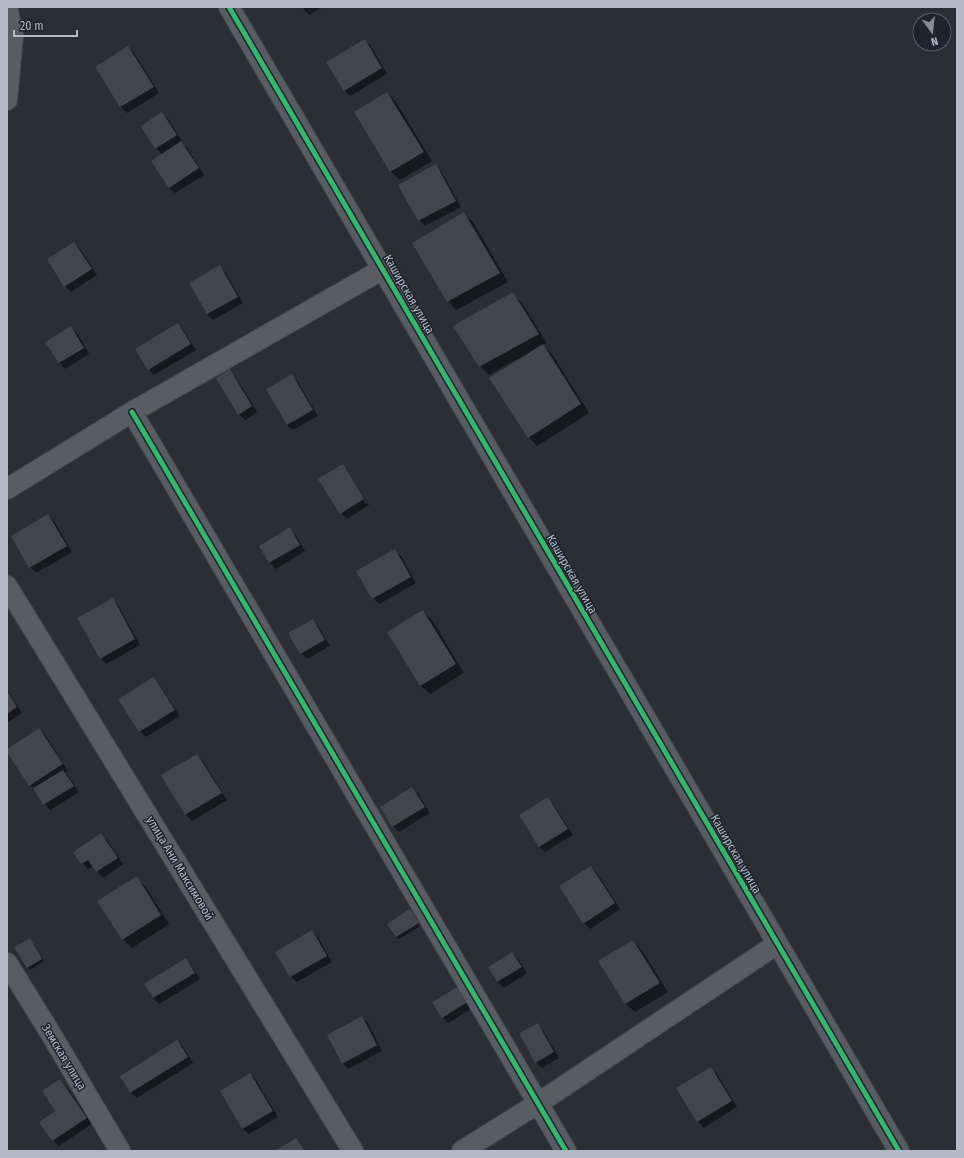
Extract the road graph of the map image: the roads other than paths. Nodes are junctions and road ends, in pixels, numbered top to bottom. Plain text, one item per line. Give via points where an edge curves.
1 (7, 7) edge
2 (229, 7) edge
3 (7, 100) edge
4 (383, 269) junction
5 (132, 412) junction
6 (7, 489) edge
7 (7, 586) edge
8 (777, 944) junction
9 (7, 963) edge
10 (537, 1104) junction
11 (120, 1151) edge
12 (353, 1151) edge
13 (462, 1151) edge
14 (566, 1151) edge
15 (899, 1151) edge

1 - 3 street via 13,35
2 - 4 street, Каширская улица
4 - 5 street
4 - 8 street, Каширская улица
5 - 6 street
5 - 10 street
7 - 12 street, улица Ани Максимовой
8 - 10 street
8 - 15 street, Каширская улица
9 - 11 street, Земская улица
10 - 13 street
10 - 14 street

